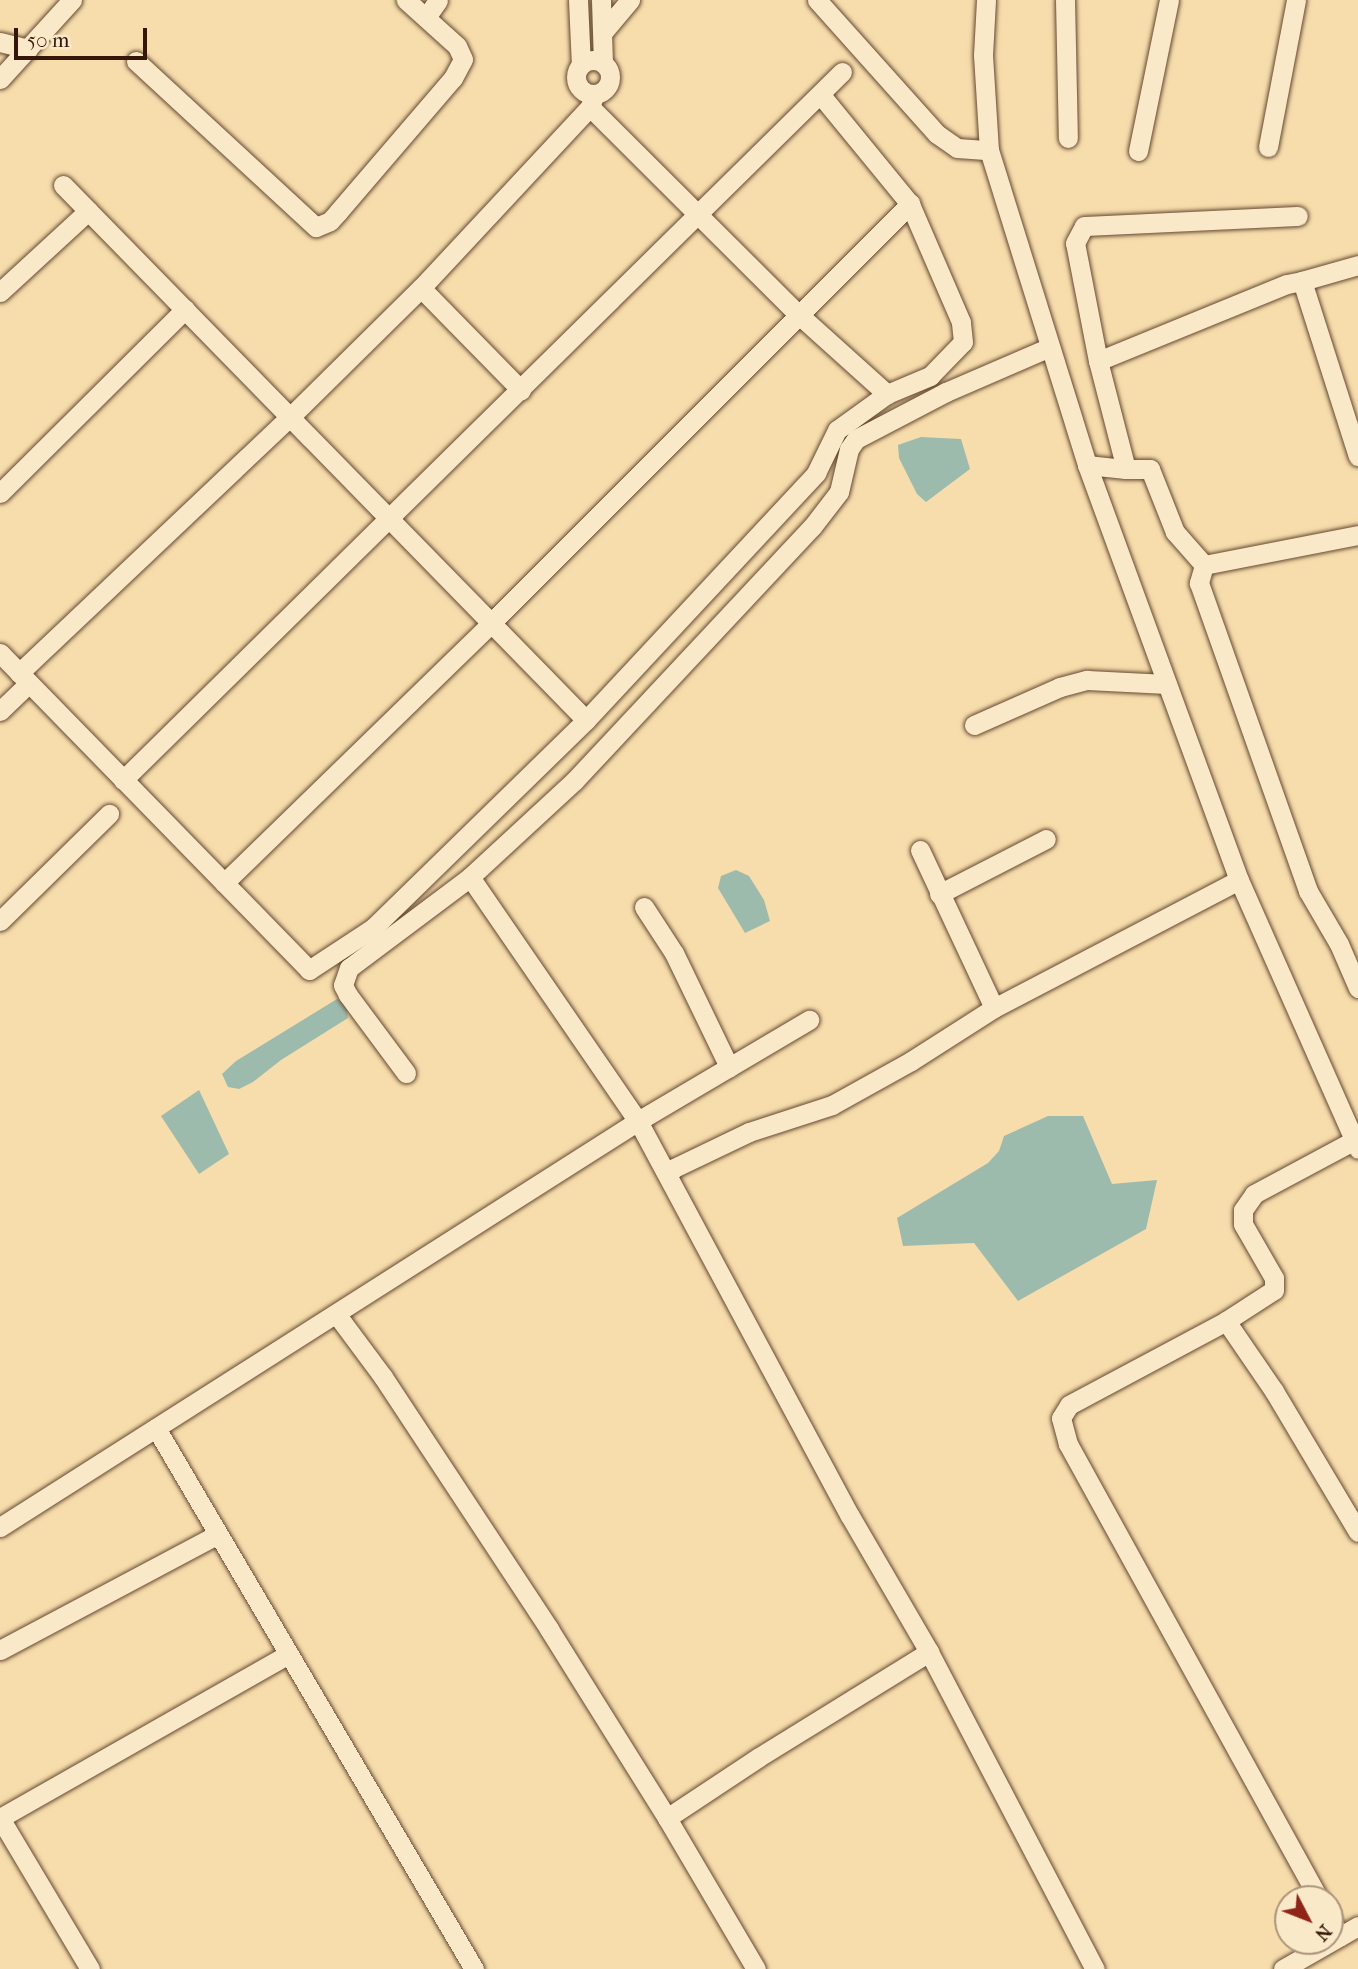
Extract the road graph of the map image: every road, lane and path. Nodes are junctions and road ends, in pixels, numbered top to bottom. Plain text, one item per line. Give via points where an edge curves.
1 (72, 0) edge
2 (406, 0) edge
3 (578, 0) edge
4 (600, 0) edge
5 (630, 0) edge
6 (817, 0) edge
7 (986, 0) edge
8 (1065, 0) edge
9 (1169, 0) edge
10 (1296, 0) edge
11 (433, 8) edge
12 (603, 32) junction
13 (0, 42) edge
14 (28, 49) junction
15 (136, 61) dead end
16 (603, 63) junction
17 (581, 65) junction
18 (842, 72) dead end
19 (0, 79) edge
20 (820, 94) junction
21 (592, 101) junction
22 (1068, 138) dead end
23 (1268, 147) dead end
24 (989, 150) junction
25 (1138, 151) dead end
26 (64, 185) dead end
27 (910, 204) junction
28 (88, 211) junction
29 (699, 213) junction
30 (1298, 216) dead end
31 (1358, 265) edge
32 (1302, 281) junction
33 (421, 288) junction
34 (0, 292) edge
35 (185, 309) junction
36 (797, 314) junction
37 (1050, 347) junction
38 (1098, 361) junction
39 (521, 390) junction
40 (887, 394) junction
41 (290, 417) junction
42 (1358, 456) edge
43 (1087, 465) junction
44 (1126, 469) junction
45 (0, 493) edge
46 (390, 519) junction
47 (1358, 535) edge
48 (1204, 565) junction
49 (491, 623) junction
50 (1, 657) edge
51 (24, 678) junction
52 (1167, 684) junction
53 (0, 711) edge
54 (586, 720) junction
55 (974, 725) dead end
56 (123, 780) junction
57 (109, 814) dead end
58 (1046, 839) dead end
59 (920, 850) dead end
60 (470, 877) junction
61 (1239, 880) junction
62 (224, 883) junction
63 (939, 894) junction
64 (644, 907) dead end
65 (0, 921) edge
66 (1358, 988) edge
67 (994, 1008) junction
68 (809, 1020) dead end
69 (729, 1067) junction
70 (406, 1073) dead end
71 (638, 1121) junction
72 (1356, 1145) edge
73 (668, 1174) junction
74 (337, 1315) junction
75 (1226, 1321) junction
76 (156, 1428) junction
77 (0, 1527) edge
78 (1358, 1532) edge
79 (218, 1534) junction
80 (0, 1650) edge
81 (929, 1652) junction
82 (289, 1654) junction
83 (0, 1818) edge
84 (667, 1818) junction
85 (1311, 1885) edge
86 (1308, 1955) edge
87 (90, 1969) edge
88 (474, 1969) edge
89 (756, 1969) edge
90 (1095, 1969) edge
91 (1283, 1969) edge

1 - 14 street
2 - 11 street
3 - 17 street
4 - 12 street
5 - 12 street
6 - 24 street via 937,134 957,148
7 - 24 street via 983,55
8 - 22 street
9 - 25 street
10 - 23 street
11 - 15 street via 463,59 453,78 330,221 316,227
12 - 16 street
13 - 14 street
14 - 19 street
16 - 17 street
16 - 21 street via 610,71 610,82
17 - 21 street via 575,80
18 - 20 street
20 - 27 street
20 - 29 street
21 - 29 street
21 - 33 street
24 - 37 street
26 - 28 street
27 - 36 street
27 - 40 street via 961,322 963,342 930,376
28 - 34 street
28 - 35 street
29 - 36 street
29 - 39 street
30 - 38 street via 1084,226 1075,243
31 - 32 street
32 - 38 street
32 - 42 street
33 - 39 street
33 - 41 street
35 - 41 street
35 - 45 street
36 - 40 street
36 - 49 street
37 - 43 street
37 - 60 street via 946,391 856,439 849,449 839,492 812,527 574,781
38 - 44 street
39 - 46 street
40 - 54 street via 837,430 816,473
41 - 46 street
41 - 51 street
43 - 44 street
43 - 52 street
44 - 48 street via 1150,469 1175,533
46 - 49 street
46 - 56 street
47 - 48 street
48 - 66 street via 1199,583 1267,779 1308,891
49 - 54 street
49 - 62 street
50 - 51 street
51 - 53 street
51 - 56 street
52 - 55 street via 1087,680
52 - 61 street
54 - 62 street via 373,928 309,970
56 - 62 street
57 - 65 street
58 - 63 street
59 - 63 street
60 - 70 street via 344,976 348,995
60 - 71 street
61 - 67 street
61 - 72 street
63 - 67 street
64 - 69 street via 674,953
67 - 73 street via 832,1105 749,1132
68 - 69 street
69 - 71 street
71 - 73 street
71 - 74 street
72 - 75 street via 1254,1194 1243,1210 1244,1224 1274,1278 1274,1290
73 - 81 street via 850,1516
74 - 76 street
74 - 84 street via 519,1583
75 - 78 street
75 - 85 street via 1069,1405 1062,1419 1068,1444
76 - 77 street
76 - 79 street
79 - 80 street
79 - 82 street
81 - 84 street
81 - 90 street
82 - 83 street
82 - 88 street
83 - 87 street
84 - 89 street
86 - 91 street

